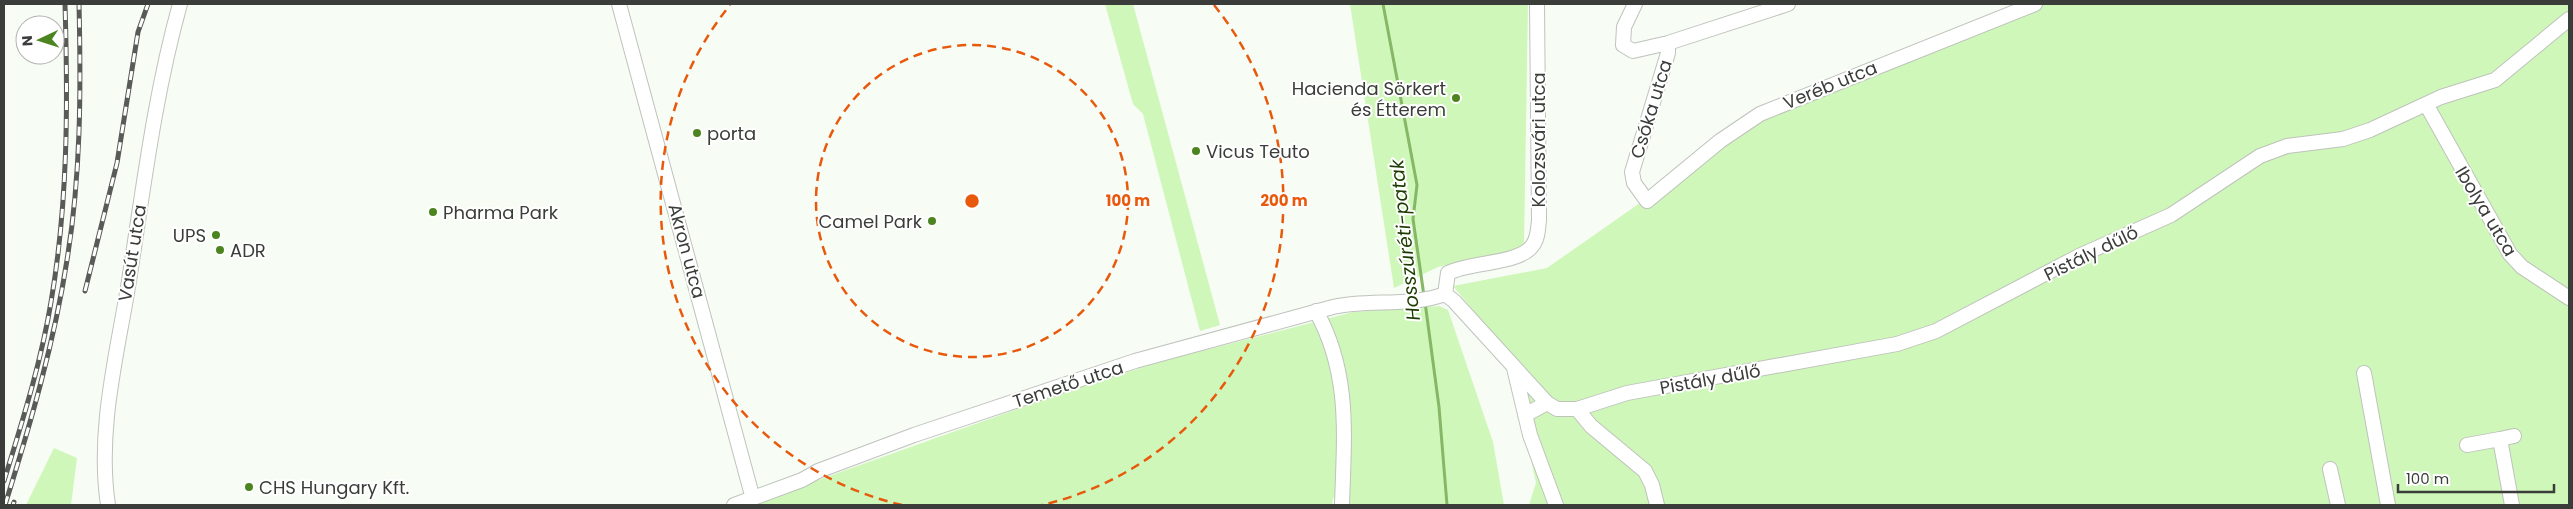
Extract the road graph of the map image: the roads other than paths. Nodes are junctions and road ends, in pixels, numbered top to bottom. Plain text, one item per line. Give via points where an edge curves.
1 (180, 4) edge
2 (619, 4) edge
3 (1537, 4) edge
4 (1635, 4) edge
5 (1788, 4) edge
6 (2035, 4) edge
7 (2569, 19) edge
8 (1668, 43) junction
9 (2426, 104) junction
10 (1646, 202) joint
11 (1445, 294) junction
12 (2569, 298) edge
13 (1316, 311) junction
14 (1514, 368) junction
15 (2364, 373) dead end
16 (1548, 403) junction
17 (1578, 409) junction
18 (1525, 415) junction
19 (2514, 436) dead end
20 (2500, 439) junction
21 (2467, 445) dead end
22 (2330, 469) dead end
23 (753, 499) junction
24 (108, 505) edge
25 (734, 505) edge
26 (1342, 505) edge
27 (1556, 505) edge
28 (1657, 505) edge
29 (2338, 505) edge
30 (2388, 505) edge
31 (2512, 505) edge

1 - 24 street, Vasút utca via 152,131 110,388 104,464
2 - 23 street, Akron utca
3 - 11 street, Kolozsvári utca via 1538,231 1531,249 1448,273
4 - 8 street via 1624,27 1623,45 1632,51
5 - 8 street
6 - 10 street, Veréb utca via 1913,50 1760,114 1720,141
7 - 9 street, Pistály dűlő via 2495,80
8 - 10 street, Csóka utca via 1668,53 1632,172 1634,184
9 - 12 street, Ibolya utca via 2510,254 2522,267
9 - 17 street, Pistály dűlő via 2343,139 2286,146 2260,156 2171,215 2079,256 1936,331 1897,344 1627,394
11 - 13 street, Temető utca via 1431,299 1364,302
11 - 14 street
13 - 23 street, Temető utca via 1117,367 914,435 818,470 802,480
13 - 26 street via 1330,337 1343,384
14 - 16 street
14 - 18 street
15 - 30 street
16 - 17 street via 1557,409
16 - 18 street
17 - 28 street via 1591,426 1645,471
18 - 27 street
19 - 20 street
20 - 21 street
20 - 31 street
22 - 29 street
23 - 25 street, Temető utca

